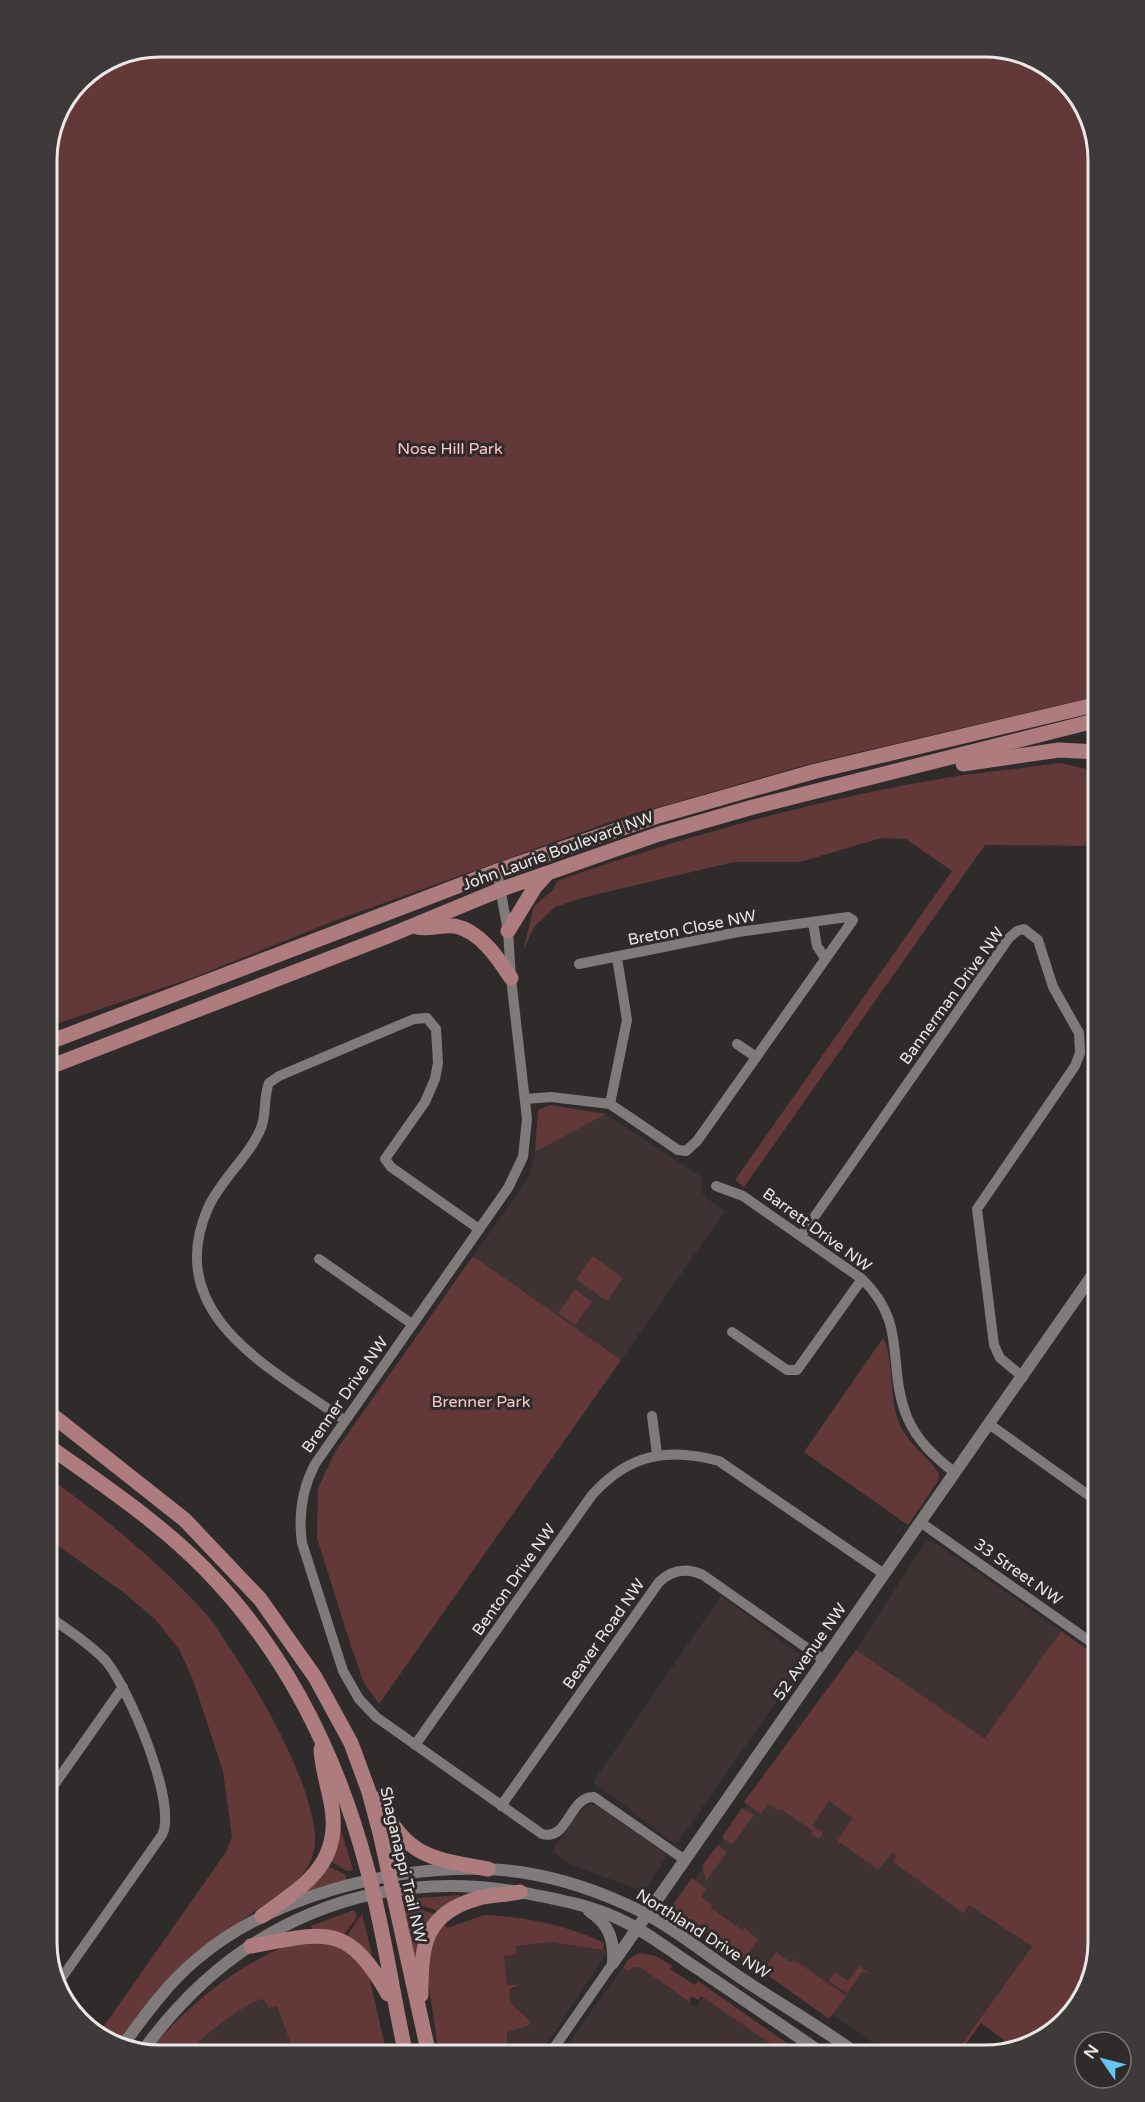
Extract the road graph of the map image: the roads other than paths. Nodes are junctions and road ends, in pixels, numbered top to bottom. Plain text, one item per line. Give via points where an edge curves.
1 (1088, 706) edge
2 (1088, 723) edge
3 (1088, 752) edge
4 (900, 771) junction
5 (497, 871) junction
6 (547, 873) junction
7 (502, 889) junction
8 (813, 923) junction
9 (411, 925) junction
10 (508, 931) junction
11 (617, 958) junction
12 (825, 958) junction
13 (579, 964) dead end
14 (511, 978) junction
15 (57, 1038) edge
16 (737, 1044) dead end
17 (756, 1057) junction
18 (57, 1064) edge
19 (525, 1099) junction
20 (610, 1104) junction
21 (716, 1186) dead end
22 (479, 1229) junction
23 (801, 1236) junction
24 (319, 1259) dead end
25 (862, 1279) junction
26 (1088, 1283) edge
27 (412, 1324) junction
28 (732, 1332) dead end
29 (1023, 1377) junction
30 (652, 1416) dead end
31 (57, 1420) edge
32 (344, 1420) junction
33 (989, 1424) junction
34 (57, 1453) edge
35 (657, 1454) junction
36 (955, 1473) junction
37 (1088, 1495) edge
38 (920, 1522) junction
39 (884, 1574) junction
40 (57, 1624) edge
41 (1088, 1640) edge
42 (824, 1660) junction
43 (123, 1687) junction
44 (321, 1737) junction
45 (416, 1745) junction
46 (357, 1759) junction
47 (57, 1780) edge
48 (501, 1806) junction
49 (685, 1860) junction
50 (488, 1869) junction
51 (391, 1884) junction
52 (372, 1888) junction
53 (520, 1892) junction
54 (580, 1906) junction
55 (647, 1914) junction
56 (262, 1916) junction
57 (637, 1929) junction
58 (251, 1946) junction
59 (614, 1963) junction
60 (63, 1976) edge
61 (394, 2006) junction
62 (422, 2025) junction
63 (127, 2040) edge
64 (148, 2044) edge
65 (404, 2045) edge
66 (427, 2045) edge
67 (556, 2045) edge
68 (810, 2045) edge
69 (844, 2045) edge

1 - 5 main road, John Laurie Boulevard NW via 752,788
2 - 4 main road, John Laurie Boulevard NW
3 - 4 main road via 1034,753
4 - 6 main road, John Laurie Boulevard NW via 659,834
5 - 7 street, Brenner Drive NW
5 - 15 main road, John Laurie Boulevard NW
6 - 7 main road, John Laurie Boulevard NW
6 - 10 main road
7 - 9 main road, John Laurie Boulevard NW
7 - 10 street, Brenner Drive NW
8 - 11 street, Breton Close NW via 738,932
8 - 12 street
8 - 12 street, Breton Close NW via 848,917 853,920
9 - 14 main road via 424,929 455,926 470,932 486,945
9 - 18 main road, John Laurie Boulevard NW
10 - 14 street, Brenner Drive NW
11 - 13 street
11 - 20 street, Breton Close NW via 627,1020
12 - 17 street, Breton Close NW
14 - 19 street, Brenner Drive NW
16 - 17 street
17 - 20 street, Breton Close NW via 686,1151 678,1150
19 - 20 street, Breton Close NW via 551,1097
19 - 22 street, Brenner Drive NW via 526,1140 520,1163
21 - 23 street, Barrett Drive NW via 743,1196
22 - 27 street, Brenner Drive NW
22 - 32 street via 385,1159 425,1102 435,1079 436,1029 427,1018 414,1019 268,1083 261,1127 216,1193 204,1219 198,1249 201,1281 213,1312 234,1340
23 - 25 street, Barrett Drive NW
23 - 29 street, Bannerman Drive NW via 1009,938 1024,929 1033,934 1081,1044 1075,1066 977,1209 994,1346 1000,1358
24 - 27 street
25 - 28 street via 797,1370 787,1370
25 - 36 street, Barrett Drive NW via 876,1293 891,1321 901,1397 911,1425 923,1444
26 - 29 street, 52 Avenue NW
27 - 32 street, Brenner Drive NW
29 - 33 street, 52 Avenue NW
30 - 35 street
31 - 46 main road, Shaganappi Trail NW via 184,1520 260,1599 315,1677
32 - 45 street, Brenner Drive NW via 305,1486 300,1510 302,1543 351,1687 376,1717
33 - 36 street, 52 Avenue NW
33 - 37 street
34 - 44 main road via 172,1538 204,1568 266,1639 296,1686
35 - 39 street, Benton Drive NW via 700,1456 727,1466
35 - 45 street, Benton Drive NW via 624,1468 592,1495
36 - 38 street, 52 Avenue NW
38 - 39 street, 52 Avenue NW
38 - 41 street, 33 Street NW
39 - 42 street, 52 Avenue NW
40 - 43 street via 103,1659
42 - 48 street, Beaver Road NW via 703,1575 683,1570 670,1574 659,1582
42 - 49 street, 52 Avenue NW
43 - 47 street
43 - 60 street via 157,1771 165,1826
44 - 52 main road via 358,1835
44 - 56 main road via 333,1839 325,1862 315,1875
45 - 48 street, Brenner Drive NW
46 - 50 main road via 392,1826 410,1846 434,1860
46 - 51 main road, Shaganappi Trail NW
48 - 49 street, Brenner Drive NW via 550,1836 561,1829 580,1802 594,1797
49 - 55 street, 52 Avenue NW
50 - 51 street, Northland Drive NW via 454,1870
50 - 55 street, Northland Drive NW via 567,1883
51 - 52 street, Northland Drive NW
51 - 53 street, Northland Drive NW via 468,1885
51 - 62 main road, Shaganappi Trail NW
52 - 56 street via 321,1894
52 - 58 street via 284,1925
52 - 61 main road
53 - 54 street, Northland Drive NW
53 - 62 main road via 464,1903 435,1923 422,1954
54 - 57 street, Northland Drive NW via 607,1913
54 - 59 street via 610,1931
55 - 57 street, 52 Avenue NW
55 - 69 street, Northland Drive NW
56 - 63 street via 196,1960
57 - 59 street, 52 Avenue NW
57 - 68 street, Northland Drive NW
58 - 61 main road via 317,1934 343,1940 364,1957
58 - 64 street via 182,2001
59 - 67 street, 52 Avenue NW
61 - 65 main road
62 - 66 main road, Shaganappi Trail NW

